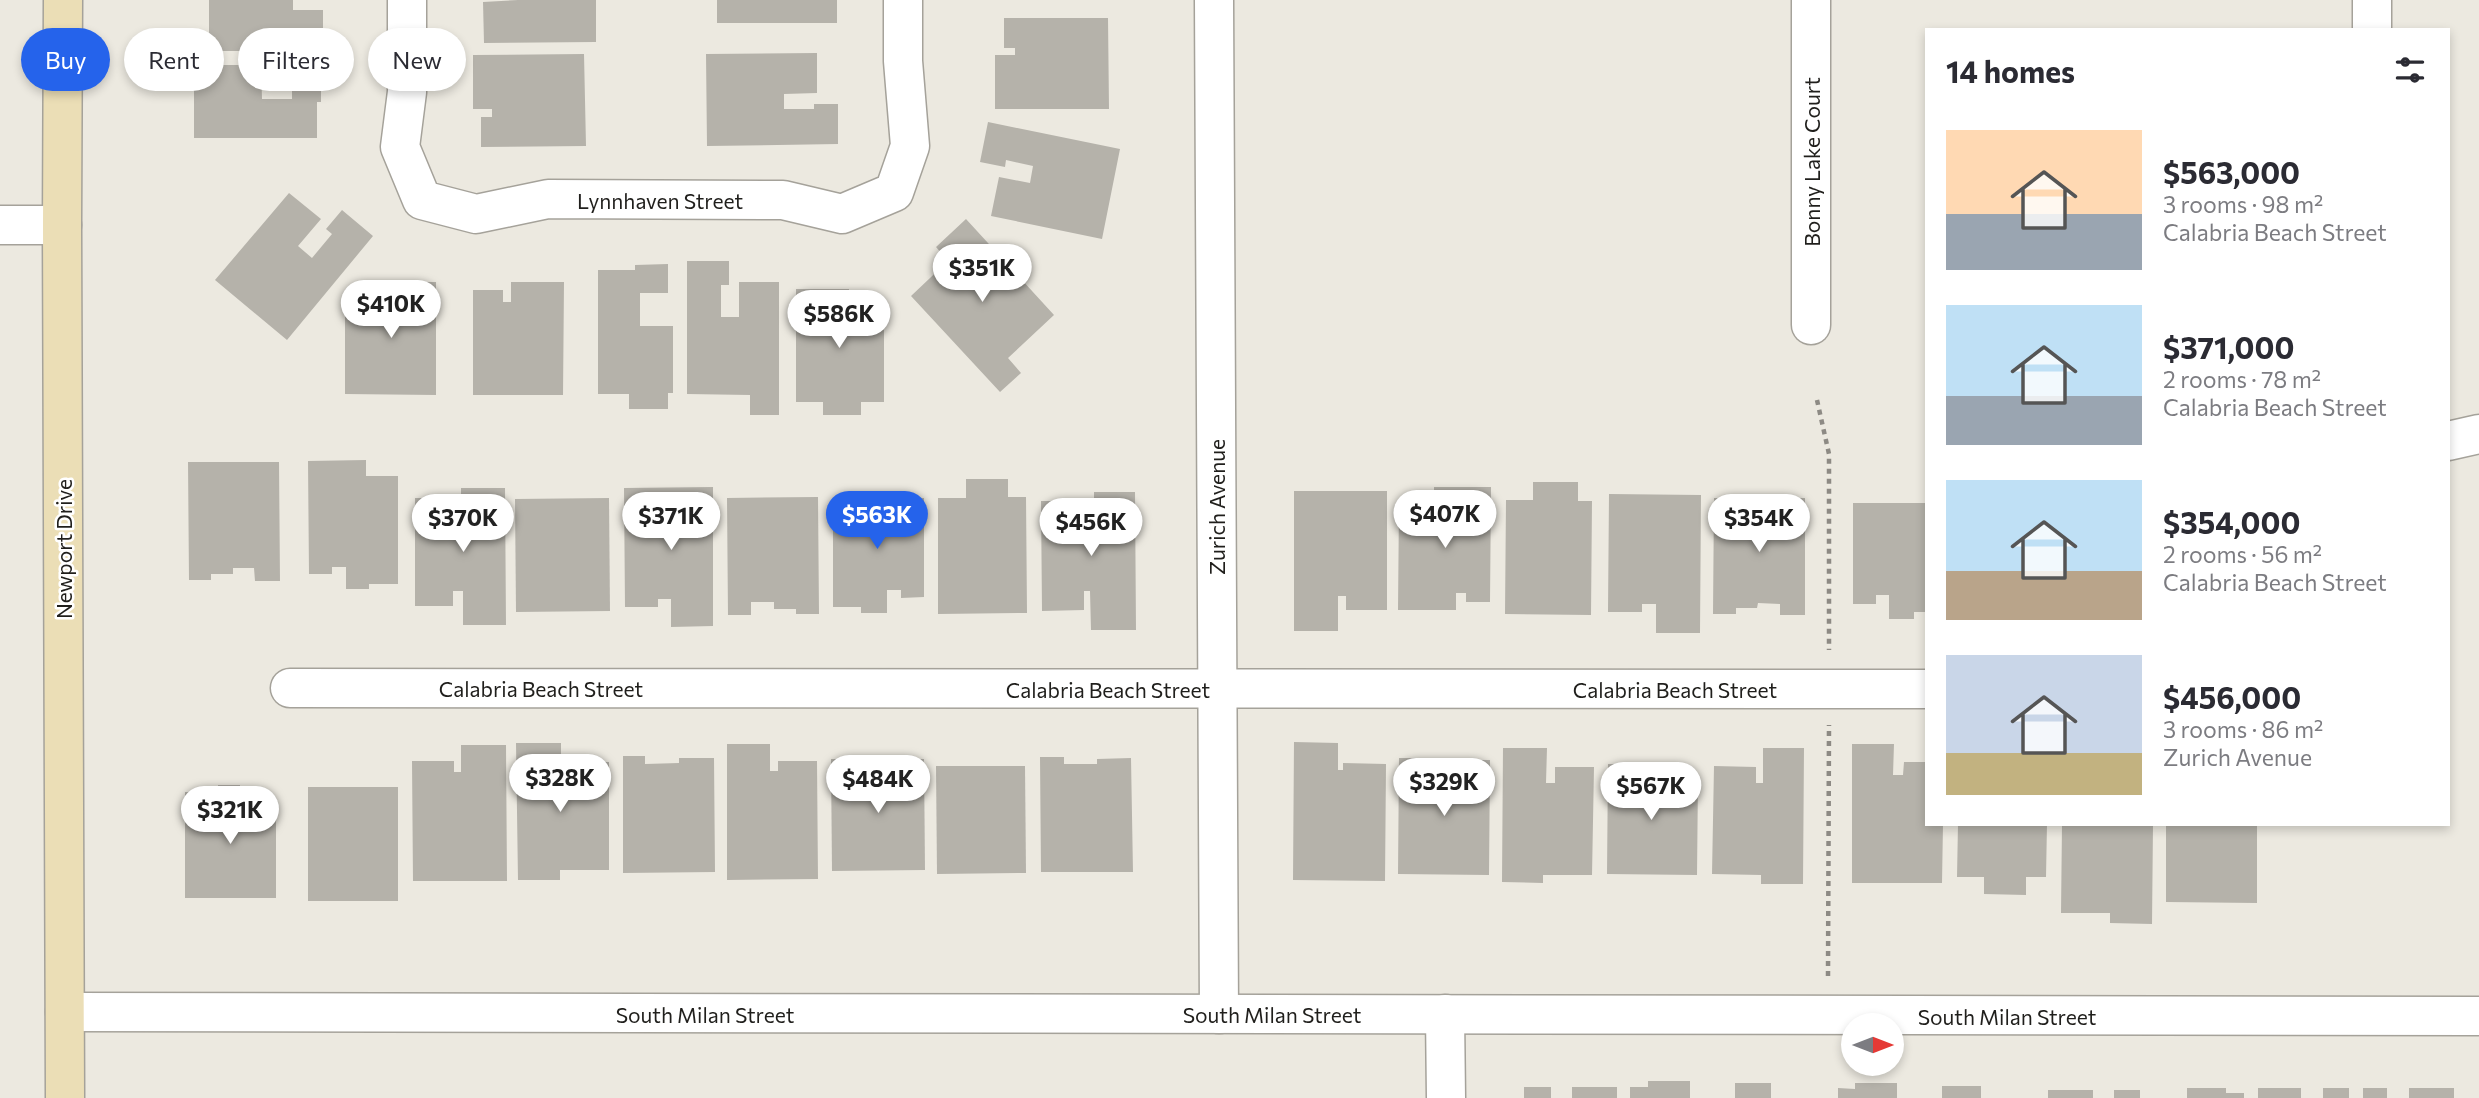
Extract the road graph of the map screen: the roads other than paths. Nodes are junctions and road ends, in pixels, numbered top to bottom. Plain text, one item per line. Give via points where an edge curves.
1 (63, 0) edge
2 (407, 0) edge
3 (903, 0) edge
4 (1214, 0) edge
5 (1811, 0) edge
6 (2372, 0) edge
7 (2372, 28) edge
8 (0, 225) edge
9 (62, 225) junction
10 (1811, 325) dead end
11 (2479, 433) edge
12 (2450, 440) edge
13 (290, 688) dead end
14 (1216, 689) junction
15 (1925, 689) edge
16 (65, 1012) junction
17 (1219, 1014) junction
18 (1445, 1014) junction
19 (2479, 1016) edge
20 (65, 1098) edge
21 (1446, 1098) edge

1 - 9 street, Newport Drive
2 - 3 street, Lynnhaven Street via 407,92 400,147 422,200 476,214 548,199 575,199 783,200 842,214 894,192 910,146
4 - 14 street, Zurich Avenue
5 - 10 street, Bonny Lake Court
6 - 7 street
8 - 9 street
9 - 16 street, Newport Drive
11 - 12 street
13 - 14 street, Calabria Beach Street
14 - 15 street, Calabria Beach Street
14 - 17 street, Zurich Avenue
16 - 17 street, South Milan Street
16 - 20 street, Newport Drive
17 - 18 street, South Milan Street
18 - 19 street, South Milan Street
18 - 21 street

